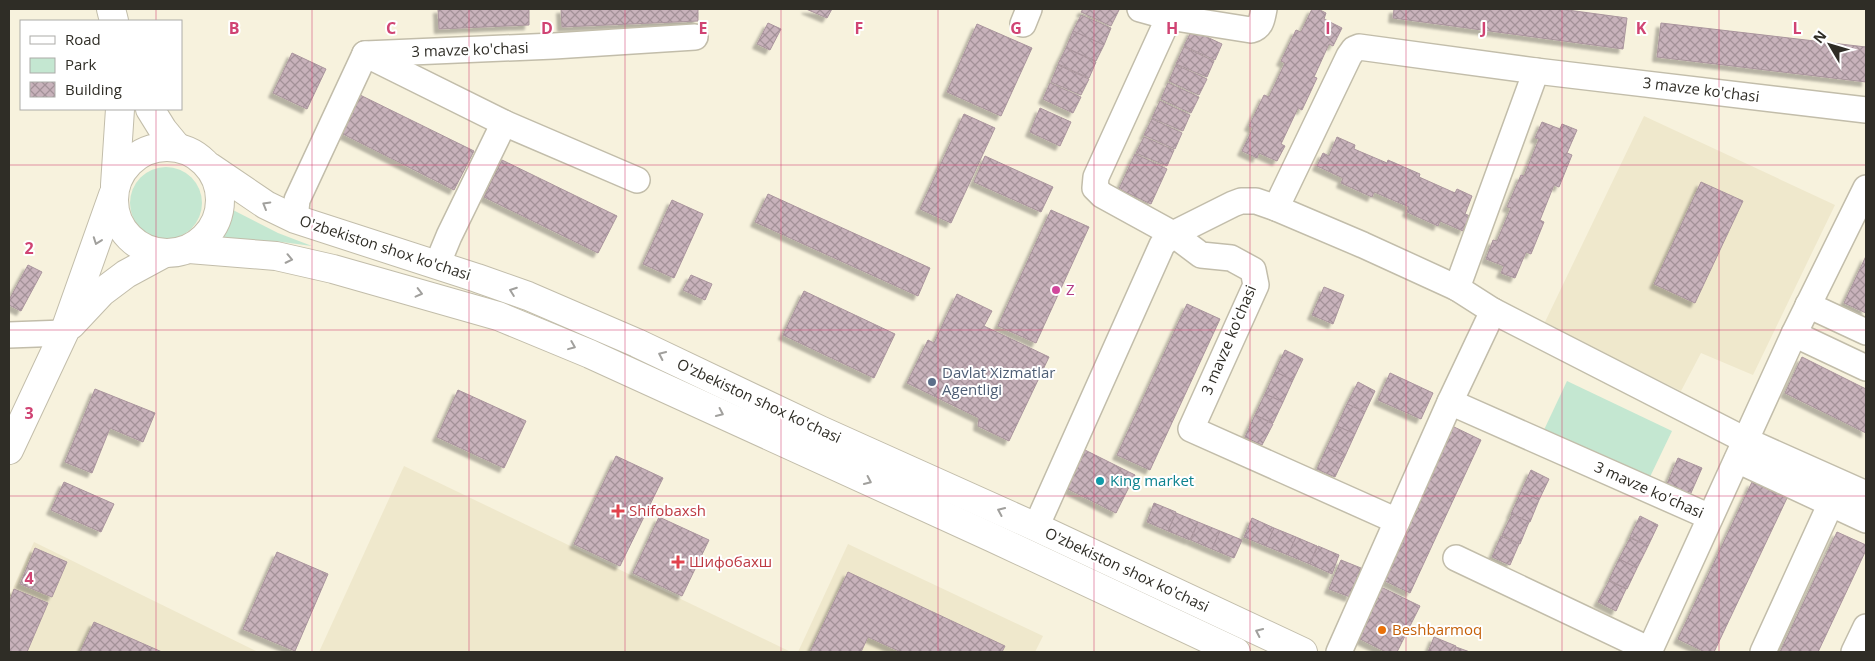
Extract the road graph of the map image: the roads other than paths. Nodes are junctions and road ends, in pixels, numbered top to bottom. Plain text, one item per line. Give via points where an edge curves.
1 (1140, 9) edge
2 (1264, 9) edge
3 (1169, 18) junction
4 (695, 37) dead end
5 (365, 54) junction
6 (1536, 71) junction
7 (120, 110) edge
8 (151, 110) edge
9 (1866, 110) edge
10 (504, 123) junction
11 (177, 147) junction
12 (210, 167) junction
13 (637, 180) dead end
14 (1866, 188) edge
15 (114, 190) junction
16 (1276, 208) junction
17 (296, 220) junction
18 (1172, 234) junction
19 (176, 252) junction
20 (437, 265) junction
21 (1457, 288) junction
22 (1808, 306) junction
23 (1493, 311) junction
24 (1866, 332) edge
25 (64, 333) junction
26 (1794, 334) junction
27 (9, 335) edge
28 (1866, 368) edge
29 (1450, 402) junction
30 (12, 435) edge
31 (1741, 450) junction
32 (1866, 494) edge
33 (1832, 504) junction
34 (1710, 517) junction
35 (1866, 520) edge
36 (1397, 521) junction
37 (1036, 527) junction
38 (1456, 558) dead end
39 (1866, 627) edge
40 (1204, 646) edge
41 (1649, 651) edge
42 (1236, 652) edge
43 (1303, 652) edge
44 (1339, 652) edge
45 (1762, 652) edge
46 (1854, 652) edge

1 - 3 street
2 - 3 street via 1258,27 1251,30
3 - 18 street, 3 mavze ko'chasi via 1094,182 1102,195
4 - 5 street, 3 mavze ko'chasi
5 - 10 street, 3 mavze ko'chasi
5 - 17 street via 297,200
6 - 9 street, 3 mavze ko'chasi
6 - 16 street, 3 mavze ko'chasi via 1364,47 1354,49
6 - 21 street
7 - 15 main road
8 - 11 main road
10 - 13 street, 3 mavze ko'chasi
10 - 20 street
11 - 12 main road via 196,154
11 - 15 main road via 157,147 138,154 124,168
17 -> 12 main road, O'zbekiston shox ko'chasi via 266,205
12 - 19 main road via 219,185 221,204 216,223 205,239
14 - 22 street
15 - 19 main road via 114,212 120,228 132,241 146,250
15 -> 25 main road
16 - 18 street via 1256,201 1241,201
16 - 21 street
17 - 20 main road, O'zbekiston shox ko'chasi
18 - 36 street, 3 mavze ko'chasi via 1201,255 1231,258 1253,270 1256,285 1191,430
18 - 37 street via 1157,254
19 - 25 main road via 126,274 102,292
19 -> 40 main road, O'zbekiston shox ko'chasi via 286,258 498,316 599,358 993,538
37 -> 20 main road, O'zbekiston shox ko'chasi via 637,343 528,296
21 - 23 street
22 - 24 street
22 - 26 street
23 - 29 street
23 - 31 street
25 - 27 street
25 - 30 main road
26 - 28 street
26 - 31 street
29 - 34 street, 3 mavze ko'chasi
29 - 36 street
31 - 32 street
31 - 33 street
31 - 34 street
33 - 35 street
33 - 45 street
34 - 41 street
36 - 44 street
43 -> 37 main road, O'zbekiston shox ko'chasi
38 - 41 street
39 - 46 street
40 - 42 main road, O'zbekiston shox ko'chasi

